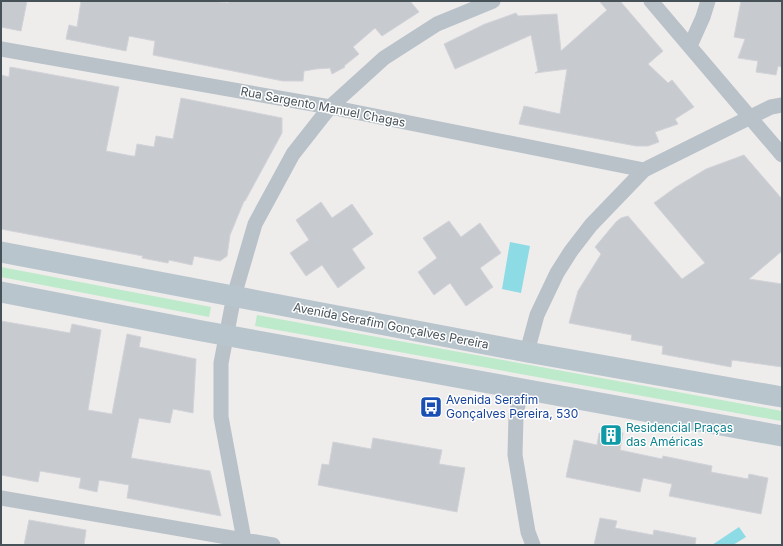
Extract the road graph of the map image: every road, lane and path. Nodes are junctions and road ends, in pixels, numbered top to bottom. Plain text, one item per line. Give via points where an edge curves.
1 (492, 1) edge
2 (651, 1) edge
3 (708, 1) edge
4 (690, 46) junction
5 (1, 49) edge
6 (782, 106) edge
7 (330, 108) junction
8 (750, 117) junction
9 (782, 155) edge
10 (644, 170) junction
11 (1, 252) edge
12 (1, 292) edge
13 (234, 296) junction
14 (226, 335) junction
15 (528, 352) junction
16 (521, 389) junction
17 (782, 397) edge
18 (782, 436) edge
19 (1, 498) edge
20 (244, 542) edge
21 (273, 545) edge
22 (534, 545) edge

1 - 7 street via 437,24 384,58
2 - 4 street
3 - 4 street
4 - 8 street
5 - 7 street, Rua Sargento Manuel Chagas
6 - 8 street via 771,107
7 - 10 street, Rua Sargento Manuel Chagas
7 - 13 street via 293,154 255,224
8 - 9 street
8 - 10 street
10 - 15 street via 590,225 570,251 556,273 537,315
11 - 13 main road, Avenida Serafim Gonçalves Pereira
12 - 14 main road
13 - 14 street
13 - 15 main road, Avenida Serafim Gonçalves Pereira
14 - 16 main road
14 - 20 street via 221,363 221,417
15 - 17 main road, Avenida Serafim Gonçalves Pereira
16 - 18 main road
16 - 22 street via 516,416 515,455 528,532
19 - 20 street
20 - 21 street

